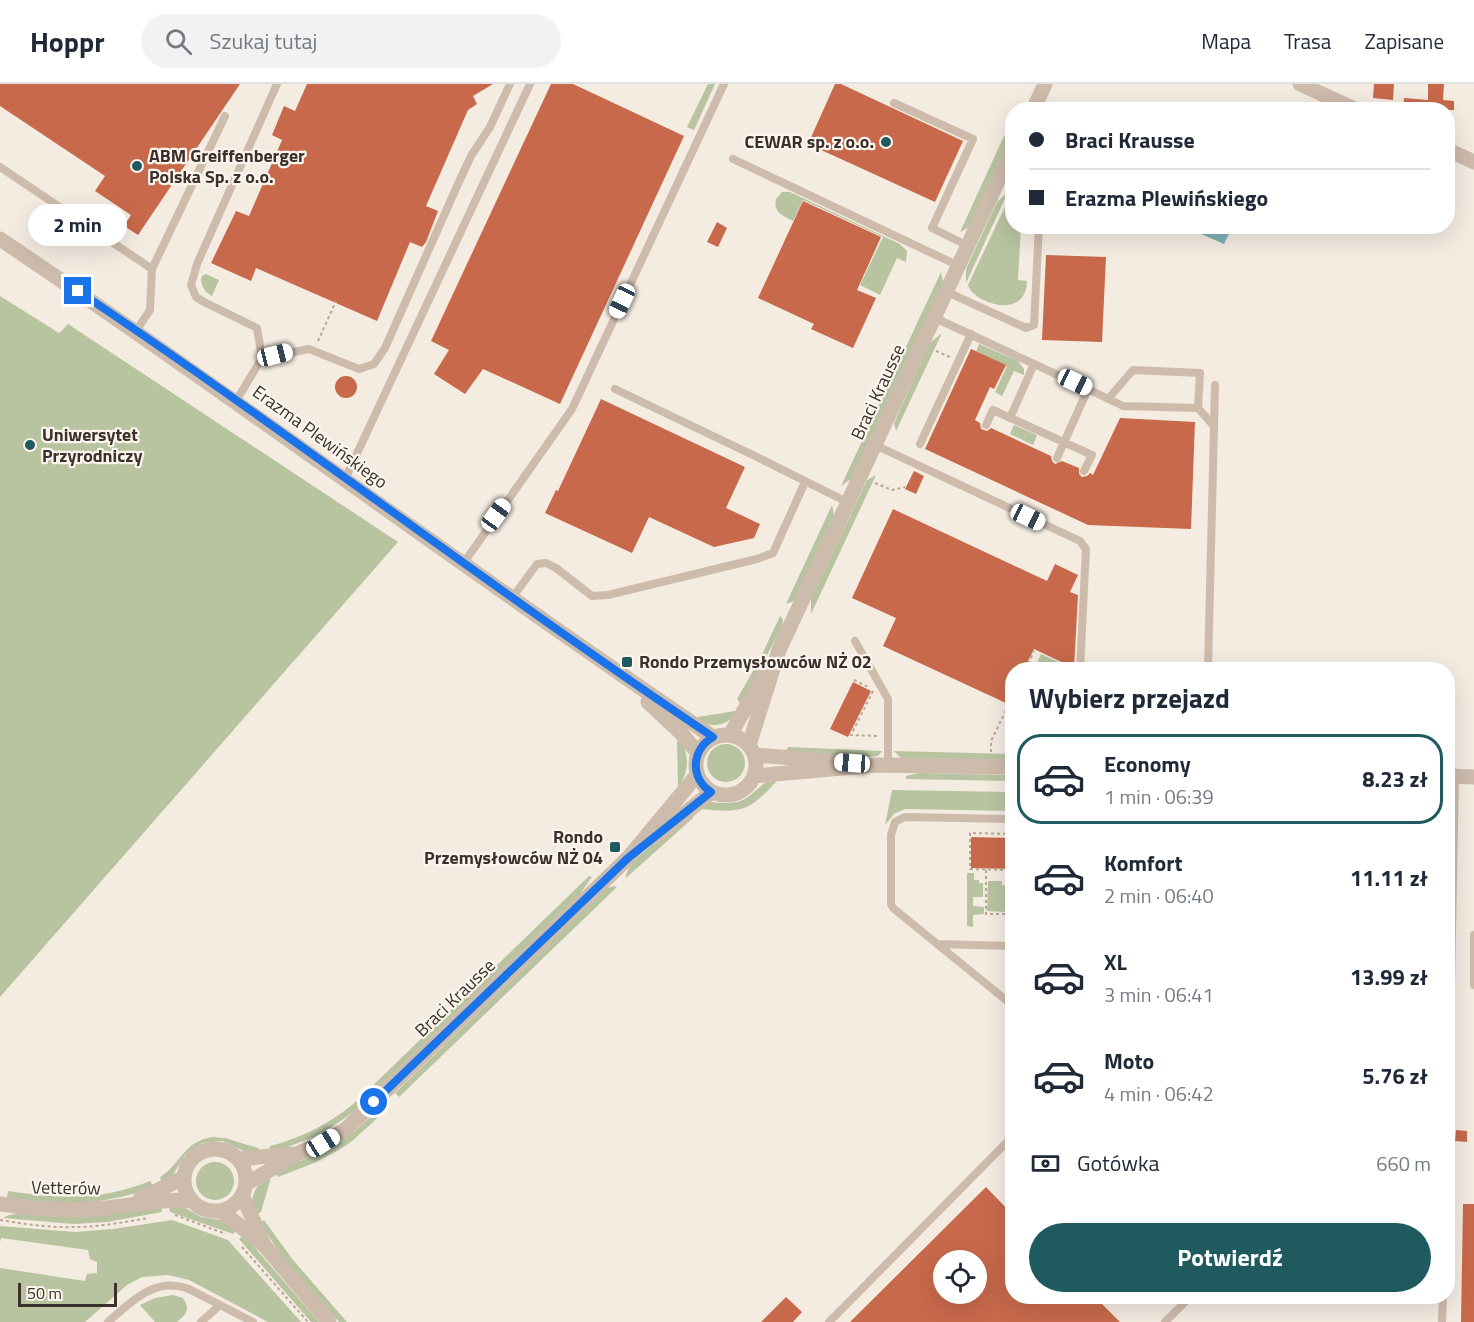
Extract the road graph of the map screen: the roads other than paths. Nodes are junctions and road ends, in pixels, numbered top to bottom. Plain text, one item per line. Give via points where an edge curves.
1 (277, 84) edge
2 (510, 84) edge
3 (530, 84) edge
4 (724, 84) edge
5 (1045, 84) edge
6 (1300, 84) edge
7 (1036, 102) edge
8 (1339, 102) edge
9 (894, 103) dead end
10 (225, 116) dead end
11 (1455, 153) edge
12 (733, 159) dead end
13 (1474, 162) edge
14 (0, 167) edge
15 (1005, 182) edge
16 (1039, 234) edge
17 (0, 239) edge
18 (968, 246) junction
19 (959, 266) junction
20 (152, 269) junction
21 (947, 292) junction
22 (935, 318) junction
23 (136, 331) junction
24 (971, 334) junction
25 (262, 358) junction
26 (1034, 364) junction
27 (1215, 385) dead end
28 (615, 389) dead end
29 (1088, 389) junction
30 (1108, 399) junction
31 (236, 400) junction
32 (1198, 408) junction
33 (1010, 418) junction
34 (986, 426) dead end
35 (1214, 426) junction
36 (1064, 442) junction
37 (920, 444) dead end
38 (875, 445) junction
39 (1057, 458) dead end
40 (1084, 471) dead end
41 (345, 479) junction
42 (805, 482) junction
43 (849, 503) junction
44 (463, 564) junction
45 (512, 598) junction
46 (855, 641) dead end
47 (779, 650) junction
48 (1080, 662) edge
49 (1208, 662) edge
50 (615, 671) junction
51 (730, 735) junction
52 (713, 737) junction
53 (752, 750) junction
54 (698, 753) junction
55 (881, 765) junction
56 (1005, 767) edge
57 (697, 775) junction
58 (754, 776) junction
59 (1455, 776) edge
60 (1474, 777) edge
61 (711, 792) junction
62 (1005, 819) edge
63 (628, 858) junction
64 (1474, 935) edge
65 (936, 944) junction
66 (1005, 946) edge
67 (1474, 969) edge
68 (1474, 985) edge
69 (1005, 999) edge
70 (1005, 1144) edge
71 (299, 1153) junction
72 (239, 1159) junction
73 (183, 1178) junction
74 (244, 1189) junction
75 (191, 1201) junction
76 (132, 1203) junction
77 (0, 1204) edge
78 (221, 1211) junction
79 (264, 1245) junction
80 (1183, 1304) edge
81 (1443, 1304) edge
82 (220, 1305) junction
83 (108, 1322) edge
84 (202, 1322) edge
85 (253, 1322) edge
86 (329, 1322) edge
87 (829, 1322) edge
88 (1165, 1322) edge
89 (1442, 1322) edge

1 - 25 lane via 191,285 196,297 257,328
2 - 25 lane via 466,166 385,348 374,364 359,369 309,349
3 - 41 lane
4 - 44 lane via 572,409
5 - 7 street
6 - 8 street
9 - 18 lane via 973,139 932,228
10 - 20 lane
11 - 13 street
12 - 19 lane
14 - 20 lane
15 - 18 street, Braci Krausse
16 - 21 lane via 1034,325 1026,328
17 - 23 street, Erazma Plewińskiego
18 - 19 street, Braci Krausse
19 - 21 street, Braci Krausse
20 - 23 lane via 150,310
21 - 22 street, Braci Krausse
22 - 24 lane
22 - 38 street, Braci Krausse
23 - 31 street, Erazma Plewińskiego
24 - 26 lane
24 - 37 lane
25 - 31 lane
26 - 29 lane
26 - 33 lane
27 - 35 lane
28 - 42 lane
29 - 30 lane
29 - 36 lane
30 - 32 lane via 1123,406
30 - 32 lane via 1133,370 1200,373
31 - 41 street, Erazma Plewińskiego
32 - 35 lane
33 - 34 lane via 993,410
33 - 36 lane
35 - 49 lane
36 - 39 lane
36 - 40 lane via 1092,455
38 - 43 street, Braci Krausse
38 - 48 lane via 1080,541 1086,549
41 - 44 street, Erazma Plewińskiego
42 - 43 lane
42 - 45 lane via 773,553 608,596 592,596 556,568 537,564
43 - 47 street, Braci Krausse
44 - 45 street, Erazma Plewińskiego
45 - 50 street, Erazma Plewińskiego
46 - 55 lane via 888,699 888,737
47 - 51 street, Braci Krausse
47 - 53 street, Braci Krausse
50 - 52 street, Erazma Plewińskiego
50 - 54 street, Erazma Plewińskiego
51 - 52 street
51 - 53 street via 737,736
52 - 54 street
53 - 55 street
53 - 58 street
54 - 57 street
55 - 56 street
55 - 58 street
57 - 61 street
57 - 63 street, Braci Krausse
58 - 61 street via 740,792
59 - 60 street
61 - 63 street, Braci Krausse
62 - 65 lane via 905,817 895,822 891,835 891,904
63 - 71 street, Braci Krausse via 346,1129
64 - 67 lane
65 - 66 lane
65 - 69 lane
67 - 68 lane
70 - 87 lane
71 - 72 street, Braci Krausse
71 - 74 street, Braci Krausse
72 - 73 street via 223,1150 205,1150 190,1161
72 - 74 street via 244,1168
73 - 75 street
73 - 76 street, Vetterów
74 - 78 street via 236,1204
74 - 79 street
75 - 76 street, Vetterów
75 - 78 street via 205,1210
76 - 77 street, Vetterów via 71,1210
78 - 79 street
79 - 86 street
80 - 88 lane
81 - 89 lane
82 - 83 lane via 180,1286 160,1286 144,1292
82 - 84 lane
82 - 85 lane

